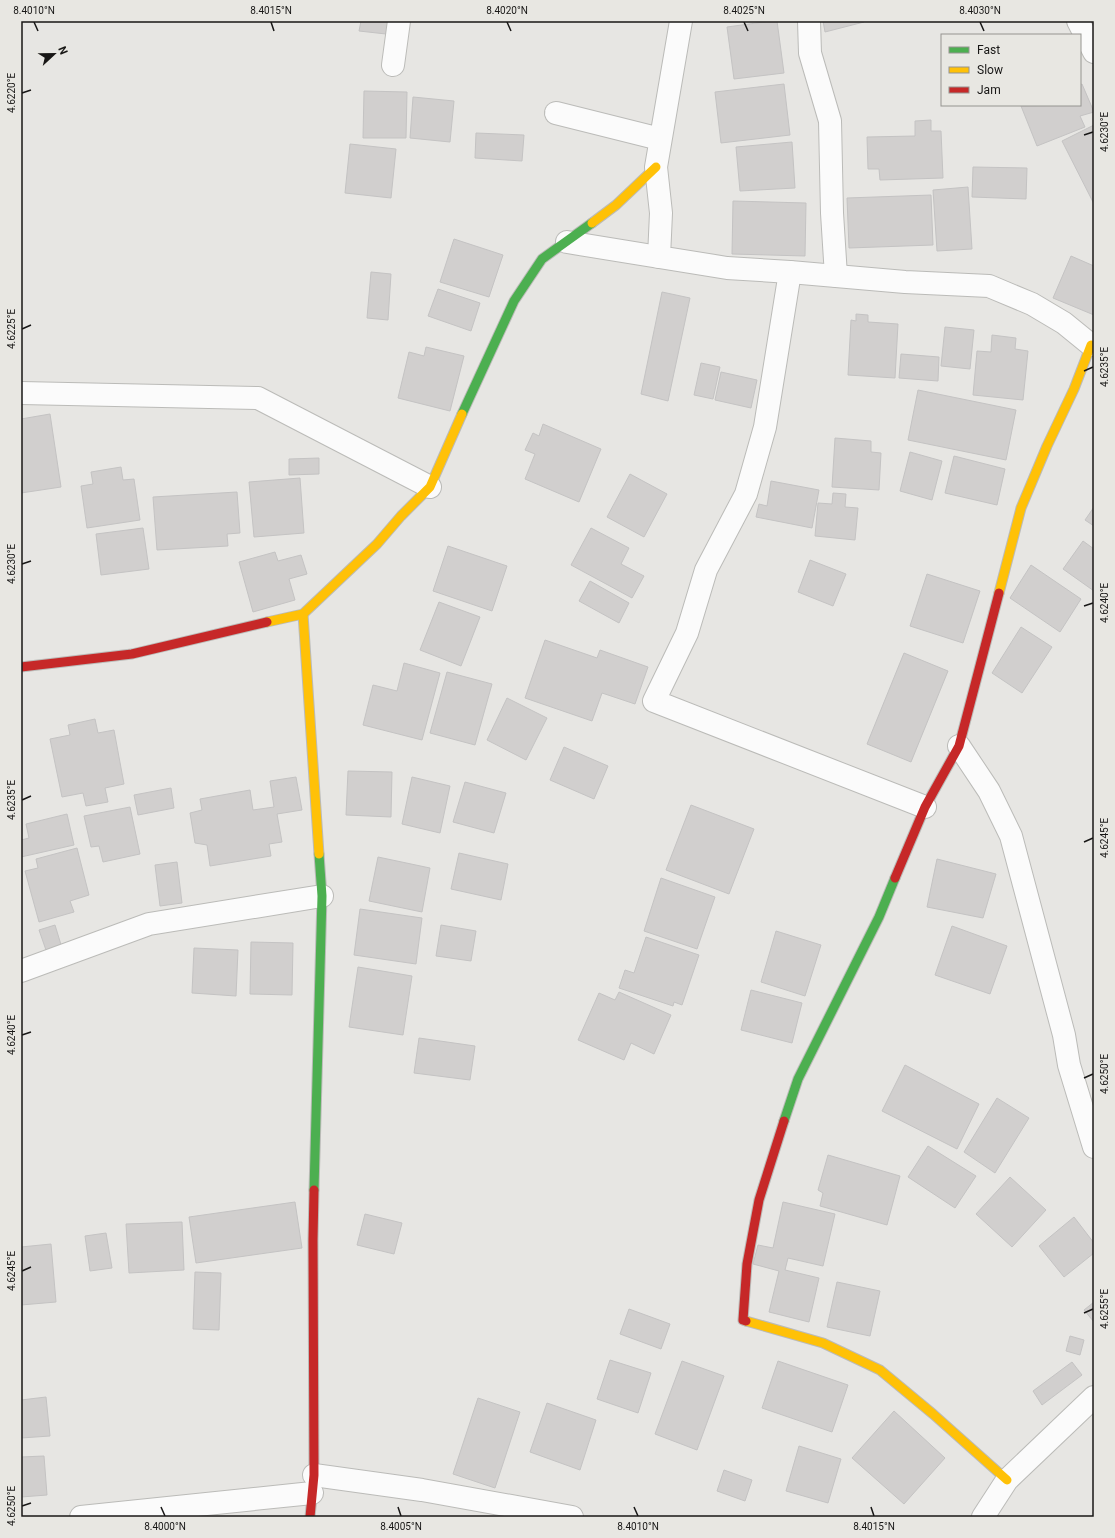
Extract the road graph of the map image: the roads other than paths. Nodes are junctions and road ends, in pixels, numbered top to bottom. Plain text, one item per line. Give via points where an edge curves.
1 (399, 21) edge
2 (681, 21) edge
3 (809, 21) edge
4 (1078, 21) edge
5 (1094, 52) edge
6 (393, 65) dead end
7 (556, 113) dead end
8 (660, 139) junction
9 (656, 167) junction
10 (567, 242) junction
11 (659, 257) junction
12 (790, 272) junction
13 (836, 276) junction
14 (1093, 345) edge
15 (21, 392) edge
16 (430, 488) junction
17 (303, 614) junction
18 (21, 667) edge
19 (958, 746) junction
20 (925, 807) junction
21 (322, 896) junction
22 (21, 971) edge
23 (1094, 1147) edge
24 (1094, 1397) edge
25 (1007, 1480) junction
26 (313, 1484) junction
27 (81, 1517) edge
28 (310, 1517) edge
29 (572, 1517) edge
30 (983, 1517) edge

1 - 6 street
2 - 8 street
3 - 13 street via 810,53 830,121
4 - 5 street
7 - 8 street
8 - 9 street
9 - 10 street via 616,205
9 - 11 street via 661,212
10 - 11 street
10 - 16 street via 542,259 514,301
11 - 12 street via 727,268
12 - 13 street
12 - 20 street via 765,427 746,494 706,570 686,633 654,701
13 - 14 street via 989,286 1032,304 1058,319
14 - 19 street via 1021,508
15 - 16 street via 258,398
16 - 17 street via 377,544
17 - 18 street via 132,654
17 - 21 street
19 - 20 street
19 - 23 street via 989,791 1011,836 1064,1035 1069,1065
20 - 25 street via 879,918 798,1079 759,1200 747,1264 743,1320 823,1344 880,1370
21 - 22 street via 149,924
21 - 26 street via 313,1240
24 - 25 street
25 - 30 street
26 - 27 street
26 - 28 street
26 - 29 street via 422,1490

